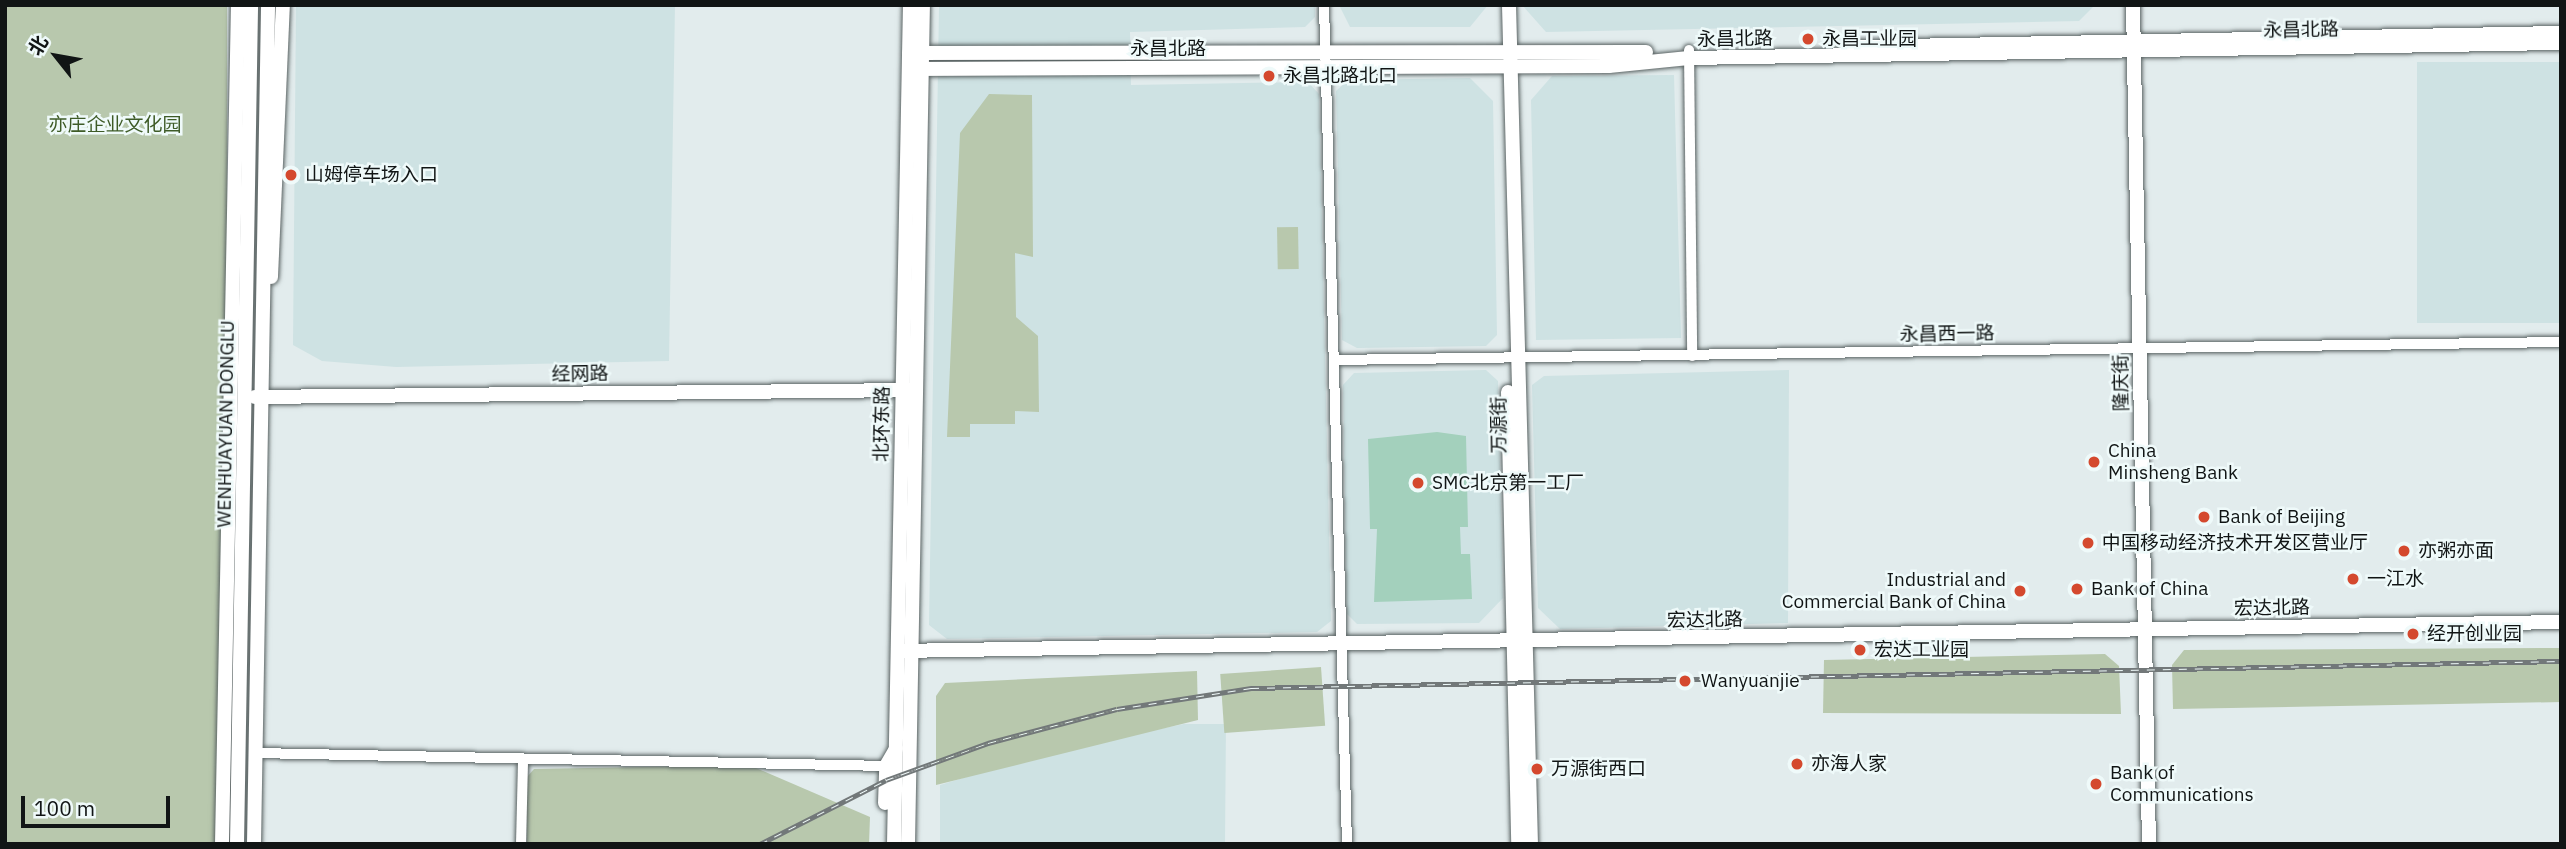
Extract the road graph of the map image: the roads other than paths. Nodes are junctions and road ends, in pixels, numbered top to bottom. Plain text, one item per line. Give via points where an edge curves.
1 (237, 5) edge
2 (251, 5) edge
3 (268, 5) edge
4 (283, 5) edge
5 (910, 5) edge
6 (923, 5) edge
7 (1324, 5) edge
8 (1499, 5) edge
9 (1508, 5) edge
10 (2133, 5) edge
11 (2561, 33) edge
12 (2561, 43) edge
13 (2134, 47) junction
14 (916, 53) junction
15 (1689, 54) junction
16 (1505, 59) junction
17 (1325, 61) junction
18 (915, 69) junction
19 (234, 158) junction
20 (249, 199) junction
21 (263, 330) junction
22 (2561, 342) edge
23 (2140, 347) junction
24 (1692, 356) junction
25 (1334, 360) junction
26 (1512, 360) junction
27 (908, 390) junction
28 (262, 396) junction
29 (246, 397) junction
30 (2561, 622) edge
31 (2145, 630) junction
32 (1517, 643) junction
33 (1340, 645) junction
34 (905, 651) junction
35 (896, 747) junction
36 (256, 753) junction
37 (523, 761) junction
38 (886, 766) junction
39 (222, 844) edge
40 (237, 844) edge
41 (254, 844) edge
42 (521, 844) edge
43 (885, 844) edge
44 (894, 844) edge
45 (908, 844) edge
46 (1347, 844) edge
47 (1518, 844) edge
48 (1531, 844) edge
49 (2148, 844) edge

1 - 19 street
2 - 20 street, WENHUAYUAN DONGLU
3 - 21 street, WENHUAYUAN DONGLU
4 - 21 street via 277,236
5 - 14 street, 北环东路
6 - 14 street, 北环东路
7 - 17 street
8 - 16 street, 万源街
9 - 16 street, 万源街
10 - 13 street, 隆庆街
11 - 13 street, 永昌北路
12 - 13 street, 永昌北路
13 - 15 street, 永昌北路
13 - 23 street, 隆庆街
14 - 17 street, 永昌北路
14 - 18 street, 北环东路
15 - 16 street, 永昌北路
15 - 24 street
16 - 17 street, 永昌北路
16 - 26 street, 万源街
17 - 18 street, 永昌北路
17 - 25 street
18 - 27 street, 北环东路
19 - 20 street
19 - 39 street
20 - 29 street, WENHUAYUAN DONGLU
21 - 28 street, WENHUAYUAN DONGLU
22 - 23 street, 永昌西一路
23 - 24 street, 永昌西一路
23 - 31 street, 隆庆街
24 - 26 street, 永昌西一路
25 - 26 street, 永昌西一路
25 - 33 street
26 - 32 street, 万源街
27 - 28 street, 经网路
27 - 34 street, 北环东路
28 - 29 street, 经网路
28 - 36 street, WENHUAYUAN DONGLU
29 - 40 street, WENHUAYUAN DONGLU
30 - 31 street, 宏达北路
31 - 32 street, 宏达北路
31 - 49 street, 隆庆街
32 - 33 street, 宏达北路
32 - 47 street, 万源街
32 - 48 street, 万源街
33 - 34 street, 宏达北路
33 - 46 street
34 - 35 street, 北环东路
34 - 45 street, 北环东路
35 - 38 street
35 - 44 street, 北环东路
36 - 37 street
36 - 41 street, WENHUAYUAN DONGLU
37 - 38 street
37 - 42 street
38 - 43 street

